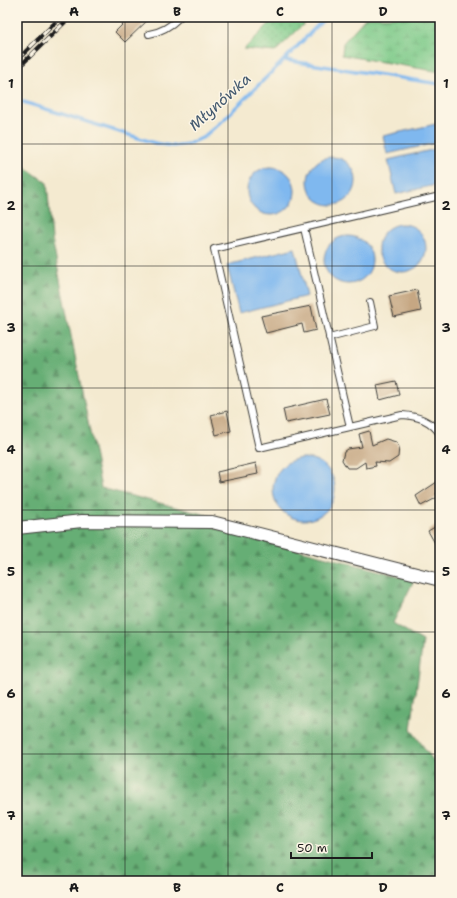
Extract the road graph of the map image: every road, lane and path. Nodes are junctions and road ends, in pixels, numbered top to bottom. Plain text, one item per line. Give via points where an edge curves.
1 (180, 17) edge
2 (149, 34) dead end
3 (440, 196) edge
4 (304, 228) junction
5 (370, 302) dead end
6 (329, 338) junction
7 (350, 427) junction
8 (440, 434) edge
9 (17, 528) edge
10 (440, 580) edge

1 - 2 lane via 157,33
3 - 4 lane
4 - 6 lane
4 - 7 lane via 214,249 259,448
5 - 6 lane via 375,326
6 - 7 lane
7 - 8 lane via 402,415 415,415 428,421
9 - 10 street via 82,521 212,522

